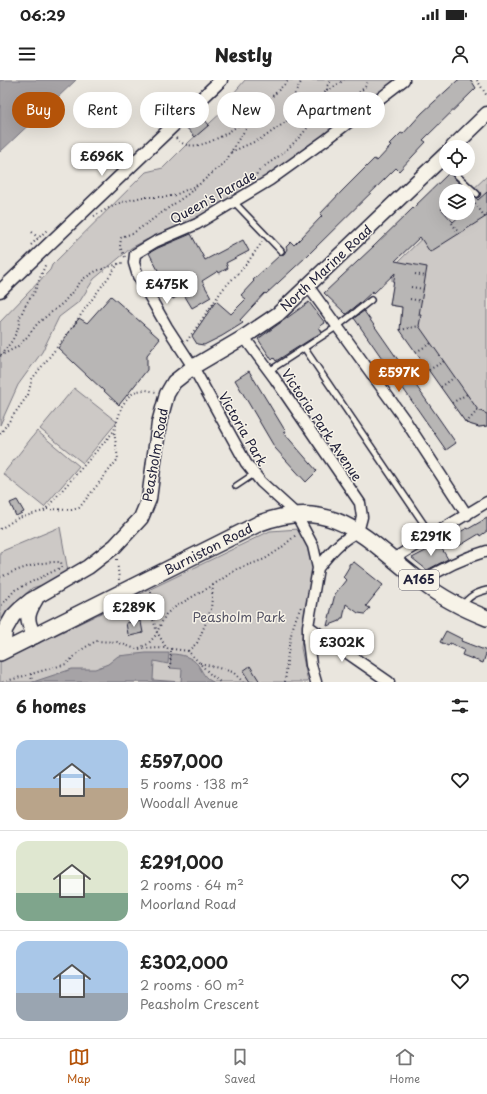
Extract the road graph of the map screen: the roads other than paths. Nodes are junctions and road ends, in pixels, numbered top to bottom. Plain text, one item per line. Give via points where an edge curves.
1 (221, 80) edge
2 (404, 80) edge
3 (487, 114) edge
4 (460, 140) edge
5 (439, 168) edge
6 (460, 176) edge
7 (477, 194) dead end
8 (234, 202) junction
9 (281, 251) dead end
10 (308, 286) junction
11 (0, 291) edge
12 (371, 300) dead end
13 (338, 326) junction
14 (244, 337) junction
15 (305, 349) junction
16 (193, 367) junction
17 (269, 371) junction
18 (254, 474) junction
19 (236, 486) dead end
20 (487, 502) edge
21 (296, 514) junction
22 (467, 515) junction
23 (358, 532) junction
24 (432, 536) junction
25 (487, 551) edge
26 (393, 559) junction
27 (318, 568) junction
28 (422, 582) junction
29 (487, 590) edge
30 (37, 596) junction
31 (461, 607) junction
32 (487, 618) edge
33 (308, 626) junction
34 (35, 636) junction
35 (2, 652) edge
36 (316, 682) edge
37 (389, 682) edge

1 - 11 street
2 - 8 street, Queen's Parade via 270,180
3 - 4 main road
5 - 10 main road, North Marine Road
6 - 7 lane
8 - 9 lane
8 - 16 street, Queen's Parade via 197,224 155,242 135,254 134,263 138,276
10 - 13 street
10 - 14 main road, North Marine Road via 278,314
12 - 13 lane
13 - 15 lane
13 - 22 street via 405,420
14 - 16 main road, North Marine Road
14 - 17 street, Victoria Park Avenue
15 - 17 lane
15 - 24 lane
16 - 18 street, Victoria Park
16 - 30 main road, Peasholm Road via 174,382 167,394 159,423 149,499 141,518 115,546 88,568
17 - 23 street, Victoria Park Avenue via 360,503 362,517
18 - 19 lane
18 - 21 street, Victoria Park
20 - 22 street
21 - 23 main road, Burniston Road / A165 via 328,518
21 - 27 street, Victoria Park via 313,546
21 - 34 main road, Burniston Road / A165 via 260,523
22 - 24 street
23 - 26 main road, A165
23 - 27 street via 337,545
24 - 26 street
25 - 28 street via 455,562
26 - 28 main road, A165
27 - 33 street
28 - 31 main road, A165
29 - 31 lane via 468,598
30 - 34 main road via 28,616
30 - 35 main road, Peasholm Road via 20,609 9,623 4,635
31 - 32 main road, A165
33 - 36 street via 309,652
33 - 37 street
34 - 35 main road, Burniston Road / A165

